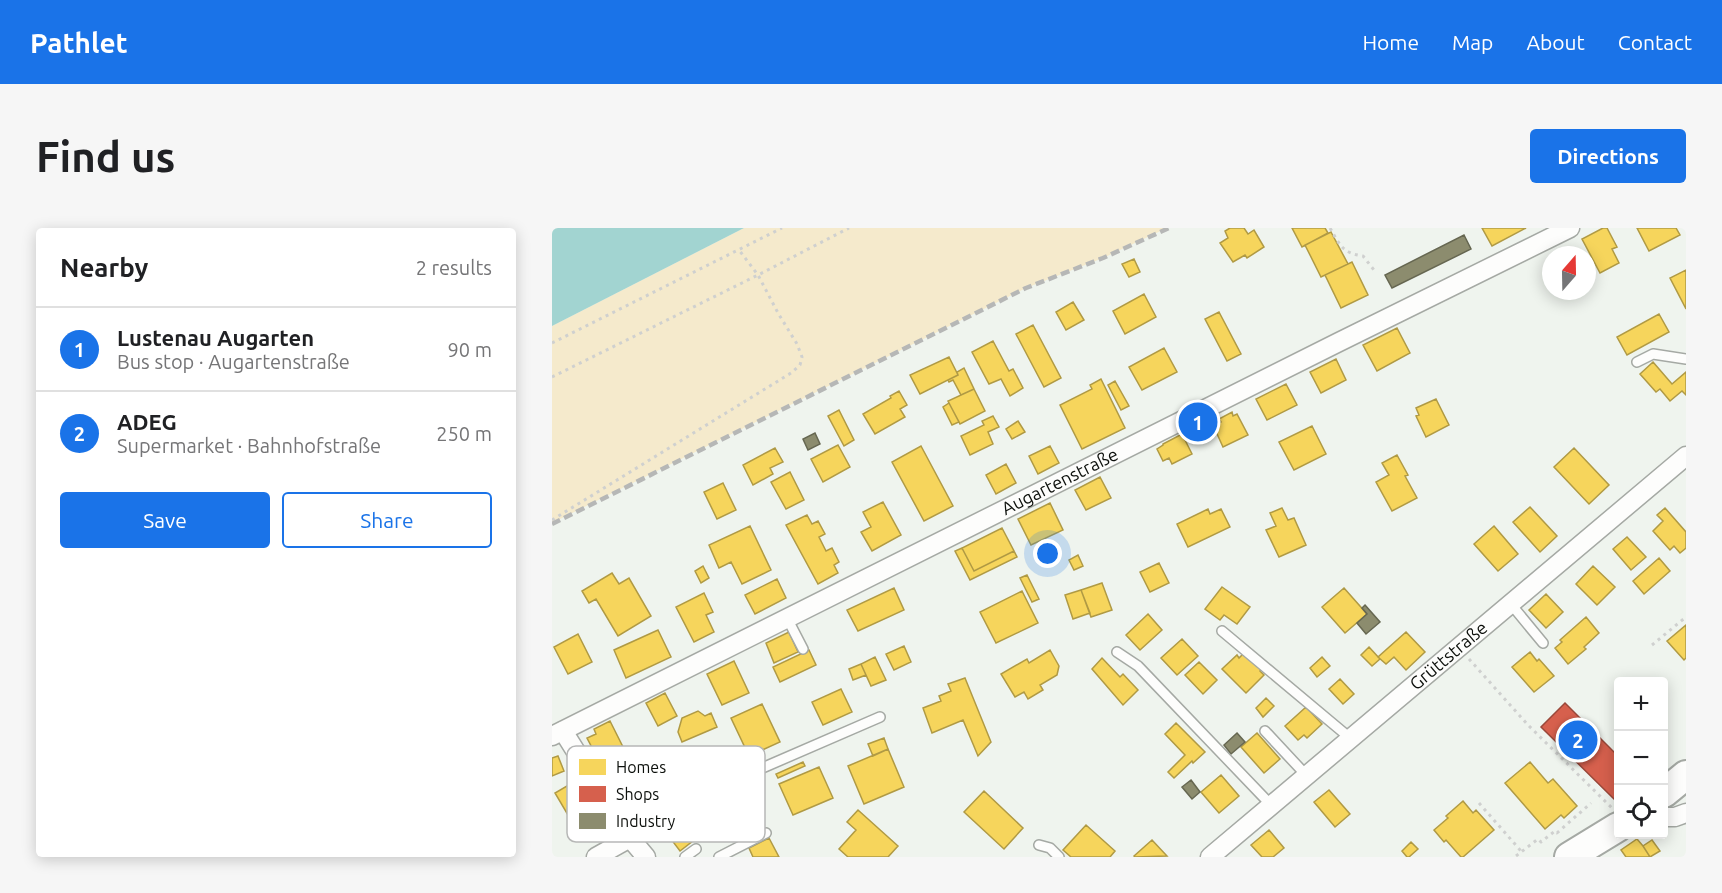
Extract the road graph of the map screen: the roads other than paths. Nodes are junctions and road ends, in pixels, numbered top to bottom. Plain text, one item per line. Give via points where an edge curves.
1 (1570, 228) edge
2 (1686, 359) edge
3 (1637, 362) dead end
4 (1686, 456) edge
5 (1510, 603) junction
6 (787, 618) junction
7 (1222, 632) dead end
8 (1543, 642) dead end
9 (803, 649) dead end
10 (1117, 652) dead end
11 (880, 717) dead end
12 (556, 730) edge
13 (1265, 731) dead end
14 (1350, 738) junction
15 (568, 746) edge
16 (765, 770) edge
17 (1306, 775) junction
18 (1686, 775) edge
19 (1668, 790) edge
20 (1270, 805) junction
21 (1686, 813) edge
22 (1668, 817) edge
23 (1614, 829) edge
24 (615, 842) edge
25 (634, 842) edge
26 (748, 842) edge
27 (1039, 845) dead end
28 (696, 849) dead end
29 (596, 857) edge
30 (646, 857) edge
31 (685, 857) edge
32 (719, 857) edge
33 (1059, 857) edge
34 (1210, 857) edge
35 (1569, 857) edge

1 - 6 street, Augartenstraße
2 - 3 lane via 1653,354
4 - 5 street, Grüttstraße
5 - 8 lane
5 - 14 street, Grüttstraße
6 - 9 lane
6 - 12 street, Augartenstraße
7 - 14 lane
10 - 20 lane via 1138,666
11 - 16 lane
12 - 15 street
13 - 17 lane
14 - 17 street, Grüttstraße
17 - 20 street, Grüttstraße
18 - 19 main road
20 - 34 street, Grüttstraße
21 - 22 street
23 - 35 main road
24 - 29 street
25 - 30 street
26 - 32 lane
27 - 33 lane via 1050,848
28 - 31 lane

